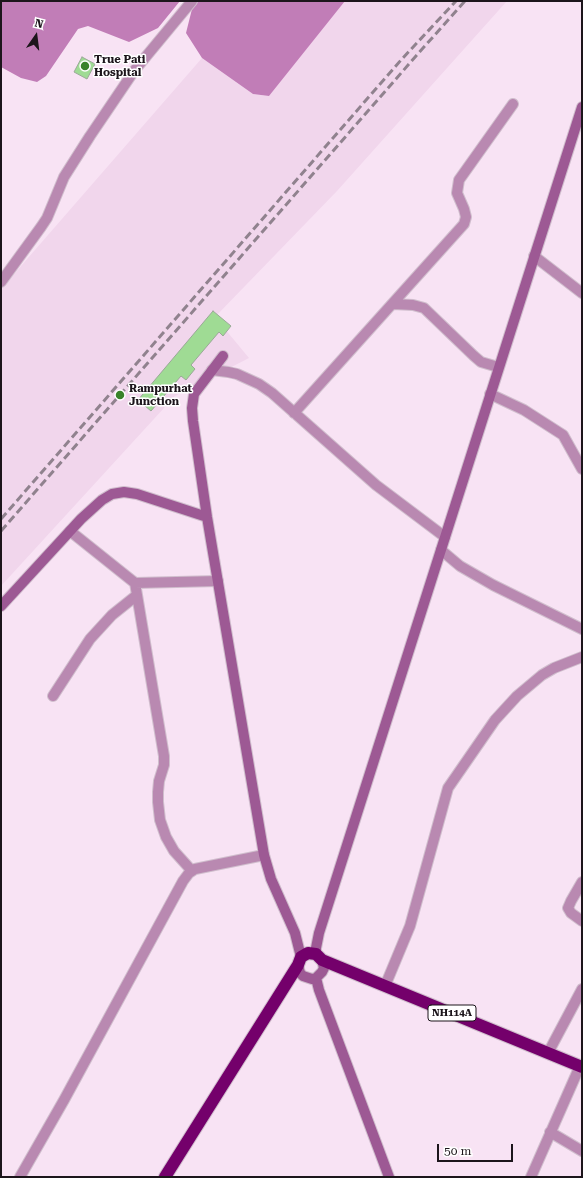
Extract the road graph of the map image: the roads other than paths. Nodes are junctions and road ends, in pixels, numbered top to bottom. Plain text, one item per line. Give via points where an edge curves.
1 (192, 1) edge
2 (513, 104) dead end
3 (582, 107) edge
4 (534, 256) junction
5 (1, 282) edge
6 (582, 293) edge
7 (393, 304) junction
8 (223, 356) dead end
9 (498, 367) junction
10 (212, 370) junction
11 (490, 394) junction
12 (294, 413) junction
13 (582, 469) edge
14 (207, 517) junction
15 (70, 532) junction
16 (445, 537) junction
17 (441, 550) junction
18 (218, 581) junction
19 (135, 583) junction
20 (137, 595) junction
21 (1, 606) edge
22 (582, 629) edge
23 (582, 657) edge
24 (54, 696) dead end
25 (264, 855) junction
26 (192, 871) junction
27 (582, 882) edge
28 (582, 921) edge
29 (319, 957) junction
30 (300, 961) junction
31 (316, 978) junction
32 (386, 986) junction
33 (582, 989) edge
34 (548, 1053) junction
35 (581, 1067) edge
36 (550, 1132) junction
37 (582, 1151) edge
38 (20, 1177) edge
39 (165, 1177) edge
40 (388, 1177) edge
41 (530, 1177) edge

1 - 5 street via 134,72 90,136 64,178 47,218
2 - 7 street via 459,180 457,193 466,217 464,224
3 - 4 street
4 - 6 street
4 - 9 street
7 - 9 street via 424,308 481,362
7 - 12 street
8 - 10 street
9 - 11 street
10 - 12 street via 237,374 259,384
10 - 14 street via 194,394 192,408
11 - 13 street via 524,410 563,434
11 - 16 street
12 - 16 street via 376,485
14 - 15 street via 137,494 118,493 102,500
14 - 18 street
15 - 19 street
15 - 21 street
16 - 17 street
17 - 22 street via 460,566 493,585
17 - 29 street via 319,933 316,948
18 - 19 street
18 - 25 street
19 - 20 street
20 - 24 street via 112,615 90,639
20 - 26 street via 164,756 158,792 159,816 174,851
23 - 32 street via 542,675 517,696 495,720 448,788 410,926
25 - 26 street via 205,866
25 - 30 street via 271,879 295,933
26 - 38 street via 183,880
27 - 28 street via 568,908
29 - 30 highway via 308,953
29 - 31 street via 324,968
29 - 32 highway, NH114A
30 - 31 street via 298,970 304,976
30 - 39 highway
31 - 40 street
32 - 34 highway, NH114A
33 - 34 street
34 - 35 highway, NH114A
35 - 36 street
36 - 37 street
36 - 41 street

